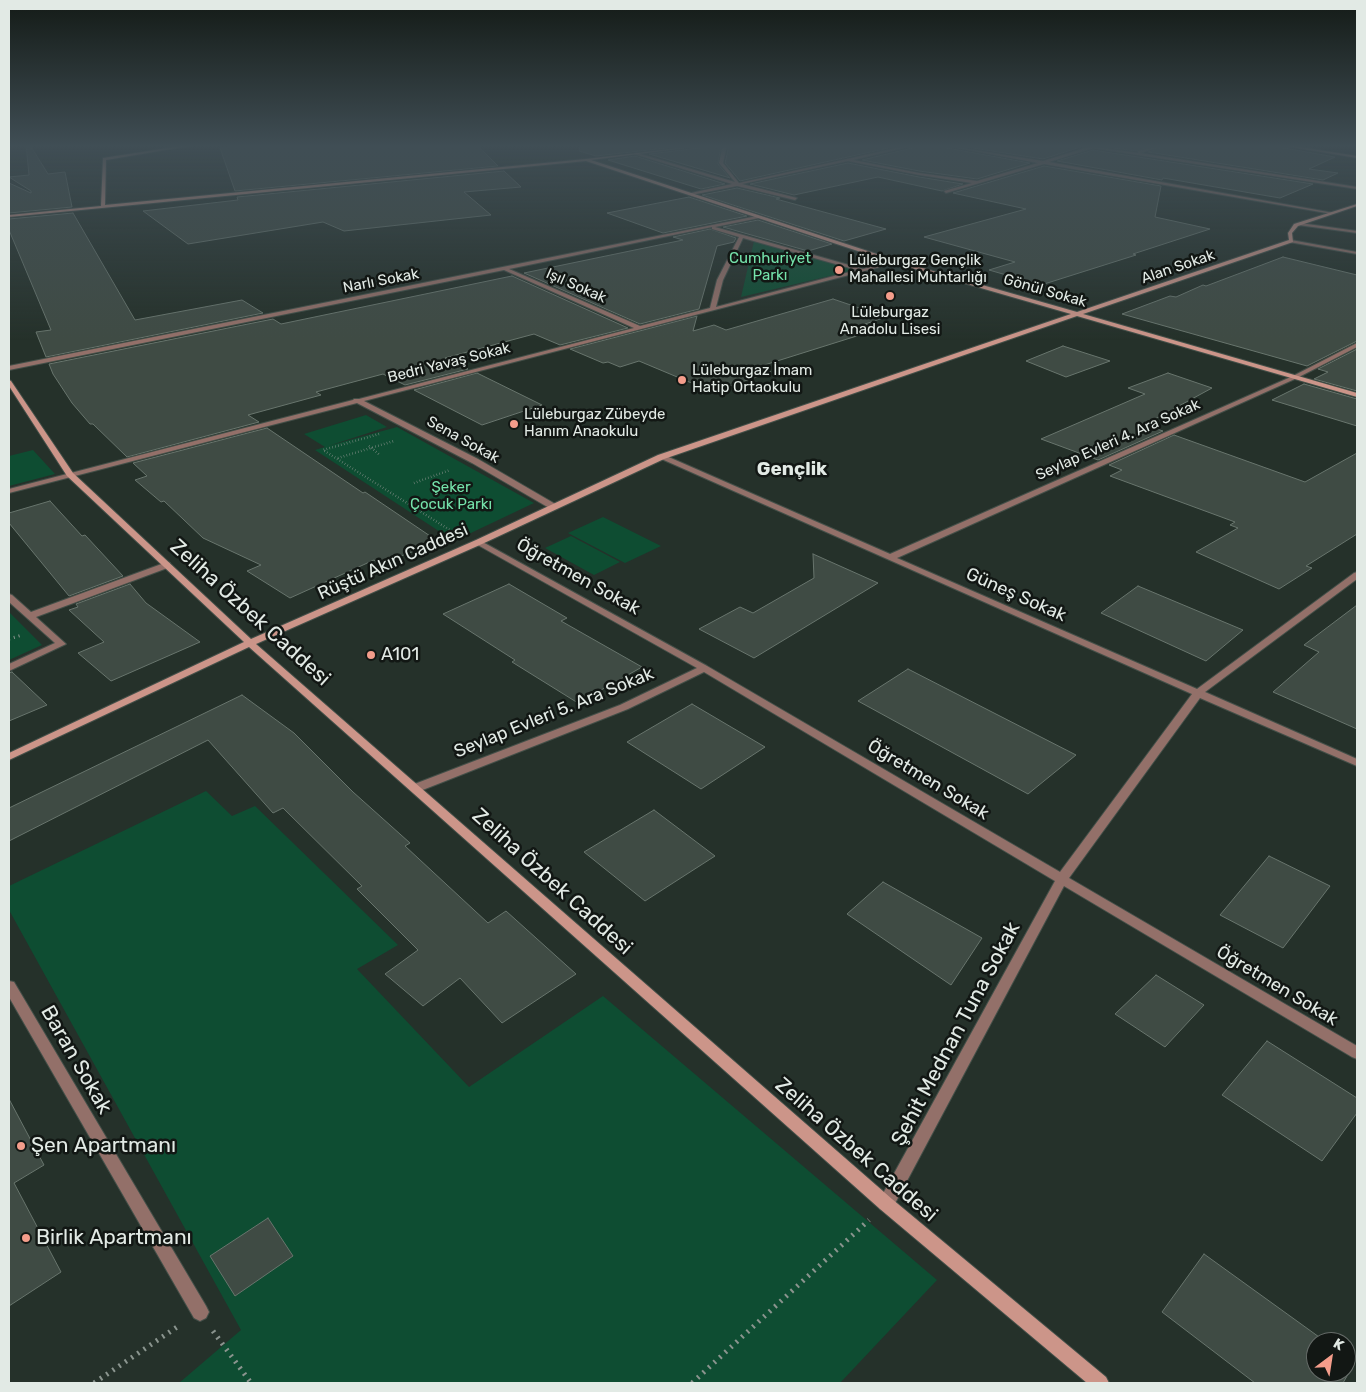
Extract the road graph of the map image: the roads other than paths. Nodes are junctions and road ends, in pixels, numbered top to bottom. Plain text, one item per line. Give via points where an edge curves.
1 (72, 210) edge
2 (737, 210) edge
3 (1320, 210) edge
4 (1339, 210) edge
5 (1332, 212) junction
6 (9, 216) edge
7 (757, 217) junction
8 (1300, 224) junction
9 (710, 227) junction
10 (1357, 232) edge
11 (742, 236) junction
12 (1291, 241) junction
13 (1357, 253) edge
14 (896, 262) junction
15 (505, 268) junction
16 (862, 270) junction
17 (713, 308) junction
18 (1080, 314) junction
19 (637, 327) junction
20 (1357, 345) edge
21 (9, 368) edge
22 (1294, 377) junction
23 (9, 382) edge
24 (1357, 395) edge
25 (356, 400) junction
26 (661, 457) junction
27 (70, 474) junction
28 (9, 491) edge
29 (554, 507) junction
30 (479, 542) junction
31 (890, 558) junction
32 (167, 565) junction
33 (1357, 575) edge
34 (9, 597) edge
35 (29, 616) junction
36 (250, 643) junction
37 (9, 668) edge
38 (704, 668) junction
39 (1198, 693) junction
40 (9, 757) edge
41 (1357, 763) edge
42 (416, 788) junction
43 (1062, 879) junction
44 (9, 986) edge
45 (1357, 1053) edge
46 (886, 1204) junction
47 (200, 1312) road end
48 (1100, 1383) edge

1 - 6 street
2 - 7 street, Gönül Sokak
3 - 5 street
4 - 5 street
5 - 8 street
7 - 9 street, Narlı Sokak
7 - 14 street, Gönül Sokak
8 - 10 street
8 - 12 street via 1290,232
9 - 11 street
9 - 15 street, Narlı Sokak
11 - 16 street
11 - 17 street via 720,280
12 - 13 street
12 - 18 street, Alan Sokak
14 - 16 street, Bedri Yavaş Sokak
14 - 18 street, Gönül Sokak
15 - 19 street, Işıl Sokak
15 - 21 street, Narlı Sokak
16 - 17 street, Bedri Yavaş Sokak
17 - 19 street, Bedri Yavaş Sokak
18 - 22 street, Gönül Sokak
18 - 26 street, Rüştü Akın Caddesi
19 - 25 street, Bedri Yavaş Sokak
20 - 22 street, Seylap Evleri 4. Ara Sokak
22 - 24 street, Gönül Sokak
22 - 31 street, Seylap Evleri 4. Ara Sokak
23 - 27 street, Zeliha Özbek Caddesi
25 - 27 street, Bedri Yavaş Sokak
25 - 29 street, Sena Sokak
26 - 29 street, Rüştü Akın Caddesi
26 - 31 street, Güneş Sokak
27 - 28 street, Bedri Yavaş Sokak
27 - 32 street, Zeliha Özbek Caddesi
29 - 30 street, Rüştü Akın Caddesi
30 - 36 street, Rüştü Akın Caddesi
30 - 38 street, Öğretmen Sokak
31 - 39 street, Güneş Sokak
32 - 35 street
32 - 36 street, Zeliha Özbek Caddesi
33 - 39 street, Şehit Mednan Tuna Sokak
34 - 35 street
35 - 37 street via 61,644
36 - 40 street, Rüştü Akın Caddesi
36 - 42 street, Zeliha Özbek Caddesi
38 - 42 street, Seylap Evleri 5. Ara Sokak via 624,707
38 - 43 street, Öğretmen Sokak
39 - 41 street, Güneş Sokak
39 - 43 street, Şehit Mednan Tuna Sokak
42 - 46 street, Zeliha Özbek Caddesi
43 - 45 street, Öğretmen Sokak
43 - 46 street, Şehit Mednan Tuna Sokak
44 - 47 street, Baran Sokak
46 - 48 street, Zeliha Özbek Caddesi

